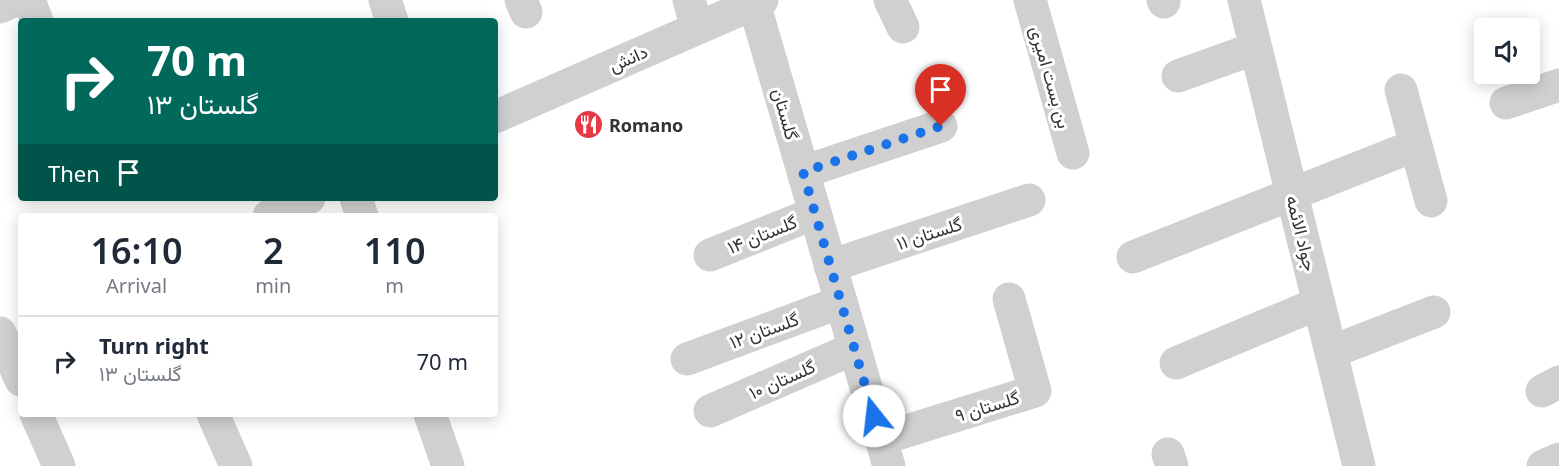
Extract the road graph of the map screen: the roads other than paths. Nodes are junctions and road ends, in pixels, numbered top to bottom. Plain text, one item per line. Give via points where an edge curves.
1 (15, 0) edge
2 (29, 0) edge
3 (385, 0) edge
4 (1030, 0) edge
5 (1244, 0) edge
6 (756, 1) edge
7 (0, 7) edge
8 (693, 14) edge
9 (36, 18) edge
10 (391, 18) edge
11 (1256, 48) junction
12 (1178, 76) dead end
13 (1559, 85) edge
14 (1401, 90) dead end
15 (1506, 103) dead end
16 (498, 115) edge
17 (941, 126) dead end
18 (1416, 145) junction
19 (1073, 153) dead end
20 (803, 172) junction
21 (1292, 193) junction
22 (1029, 200) dead end
23 (302, 201) edge
24 (1431, 201) dead end
25 (275, 213) edge
26 (815, 213) junction
27 (710, 255) dead end
28 (1133, 257) dead end
29 (830, 266) junction
30 (1009, 299) dead end
31 (841, 302) junction
32 (1319, 303) junction
33 (1434, 312) dead end
34 (18, 326) edge
35 (0, 333) edge
36 (855, 348) junction
37 (1331, 352) junction
38 (687, 359) dead end
39 (1176, 363) dead end
40 (18, 373) edge
41 (710, 411) dead end
42 (37, 417) edge
43 (214, 417) edge
44 (431, 417) edge
45 (885, 453) edge
46 (1559, 459) edge
47 (1354, 464) edge
48 (59, 466) edge
49 (237, 466) edge
50 (448, 466) edge
51 (1543, 466) edge

1 - 7 street
2 - 9 street
3 - 10 street
4 - 19 street, بن بست امیری
5 - 11 street, جواد الائمه
6 - 8 street, دانش
6 - 20 street, گلستان
8 - 16 street, دانش
11 - 12 street
11 - 21 street, جواد الائمه
13 - 15 street
14 - 18 street
17 - 20 street
18 - 21 street
18 - 24 street
20 - 26 street, گلستان
21 - 28 street
21 - 32 street, جواد الائمه
22 - 29 street, گلستان ۱۱
23 - 25 street
26 - 27 street, گلستان ۱۴
26 - 29 street, گلستان
29 - 31 street, گلستان
30 - 45 street, گلستان ۹ via 1035,391
31 - 36 street, گلستان
31 - 38 street, گلستان ۱۲
32 - 37 street, جواد الائمه
32 - 39 street
33 - 37 street
34 - 35 street
35 - 40 street
36 - 41 street, گلستان ۱۰
36 - 45 street, گلستان
37 - 47 street, جواد الائمه
42 - 48 street
43 - 49 street
44 - 50 street
46 - 51 street

